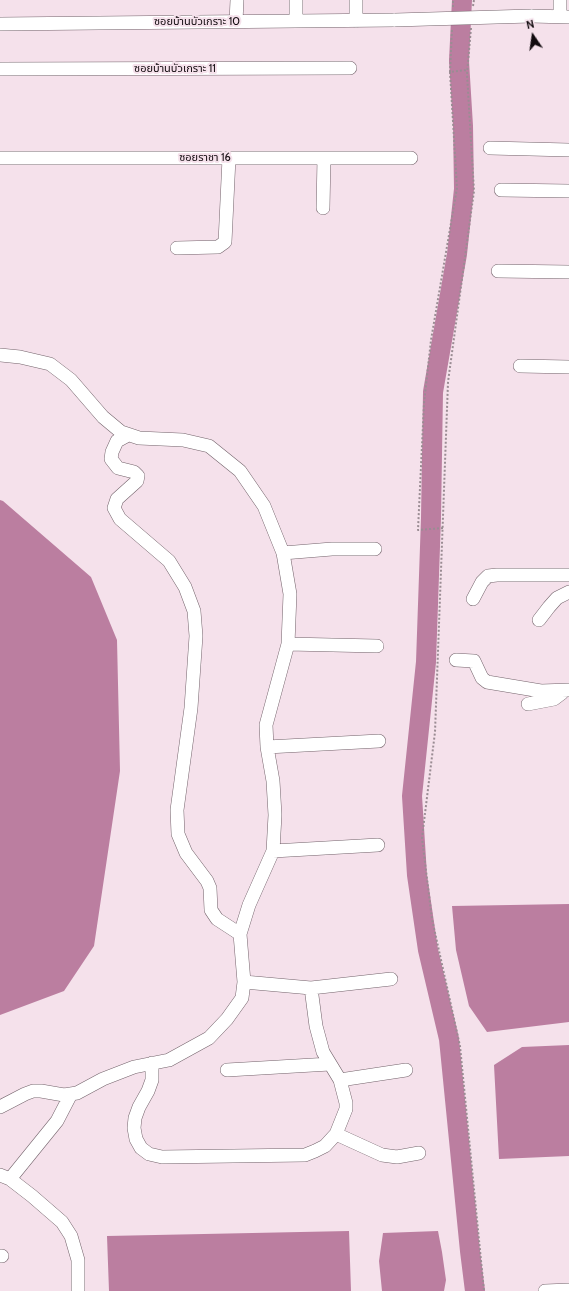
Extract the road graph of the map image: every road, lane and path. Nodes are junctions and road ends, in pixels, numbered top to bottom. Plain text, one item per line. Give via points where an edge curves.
1 (237, 0) edge
2 (296, 0) edge
3 (356, 0) edge
4 (453, 0) edge
5 (474, 0) edge
6 (560, 0) edge
7 (453, 8) dead end
8 (473, 8) dead end
9 (564, 17) edge
10 (296, 21) junction
11 (356, 21) junction
12 (236, 22) junction
13 (0, 24) edge
14 (452, 24) dead end
15 (472, 24) dead end
16 (350, 68) dead end
17 (0, 69) edge
18 (467, 70) junction
19 (450, 72) junction
20 (490, 148) dead end
21 (569, 150) edge
22 (0, 158) edge
23 (229, 158) junction
24 (324, 158) junction
25 (411, 158) dead end
26 (501, 190) dead end
27 (569, 191) edge
28 (323, 208) dead end
29 (177, 248) dead end
30 (498, 271) dead end
31 (569, 272) edge
32 (0, 355) edge
33 (520, 366) dead end
34 (569, 367) edge
35 (128, 435) junction
36 (443, 528) junction
37 (375, 549) dead end
38 (283, 553) junction
39 (569, 575) edge
40 (569, 592) edge
41 (473, 599) dead end
42 (539, 620) dead end
43 (288, 644) junction
44 (378, 646) dead end
45 (456, 660) dead end
46 (567, 690) edge
47 (528, 704) dead end
48 (379, 742) dead end
49 (266, 747) junction
50 (378, 845) dead end
51 (273, 851) junction
52 (240, 934) junction
53 (392, 979) dead end
54 (244, 982) junction
55 (311, 988) junction
56 (152, 1063) junction
57 (330, 1064) junction
58 (227, 1070) dead end
59 (406, 1070) dead end
60 (340, 1080) junction
61 (71, 1094) junction
62 (0, 1107) edge
63 (336, 1134) junction
64 (419, 1153) dead end
65 (5, 1177) edge
66 (569, 1290) edge
67 (78, 1291) edge
68 (484, 1291) edge
69 (545, 1291) edge

1 - 12 street
2 - 10 street
3 - 11 street
4 - 7 path
5 - 8 path
6 - 9 street
9 - 11 street, ซอยบ้านบัวเกราะ 10, bridge
10 - 11 street, ซอยบ้านบัวเกราะ 10
10 - 12 street, ซอยบ้านบัวเกราะ 10
12 - 13 street, ซอยบ้านบัวเกราะ 10
14 - 19 path
15 - 18 path
16 - 17 street, ซอยบ้านบัวเกราะ 11
18 - 19 path
18 - 36 path via 474,191 448,382
19 - 36 path via 457,188 430,348 424,403 418,530
20 - 21 street
22 - 23 street, ซอยราชา 16
23 - 24 street, ซอยราชา 16
23 - 29 street via 225,242 218,247
24 - 25 street, ซอยราชา 16
24 - 28 street
26 - 27 street
30 - 31 street
32 - 35 street via 50,364 72,380 103,417
33 - 34 street
35 - 38 street via 183,440 209,446 240,471 264,506
35 - 52 street via 117,441 111,459 118,468 134,472 138,476 137,481 117,499 114,508 120,519 169,561 185,587 194,611 196,636 191,708 177,810 178,834 186,853 207,881 210,888 211,910 217,919
36 - 68 path via 435,732 422,838 432,919 460,1046
37 - 38 street
38 - 43 street via 290,594
39 - 41 street via 488,576
40 - 42 street via 557,598
43 - 44 street
43 - 49 street via 266,725
45 - 46 street via 474,661 482,678 487,682 541,691
46 - 47 street via 554,699
48 - 49 street
49 - 51 street via 273,781
50 - 51 street
51 - 52 street via 249,904
52 - 54 street
53 - 55 street
54 - 55 street
54 - 56 street via 242,998 228,1019 209,1038 169,1060
55 - 57 street via 316,1026
56 - 61 street via 134,1066
56 - 63 street via 152,1080 139,1107 134,1128 141,1148 149,1154 162,1157 305,1155 325,1146
57 - 58 street
57 - 60 street
59 - 60 street
60 - 63 street via 346,1106
61 - 62 street via 57,1095 32,1091
61 - 65 street via 57,1121
63 - 64 street via 382,1155 397,1157
65 - 67 street via 62,1222 71,1236 78,1260
66 - 69 street

